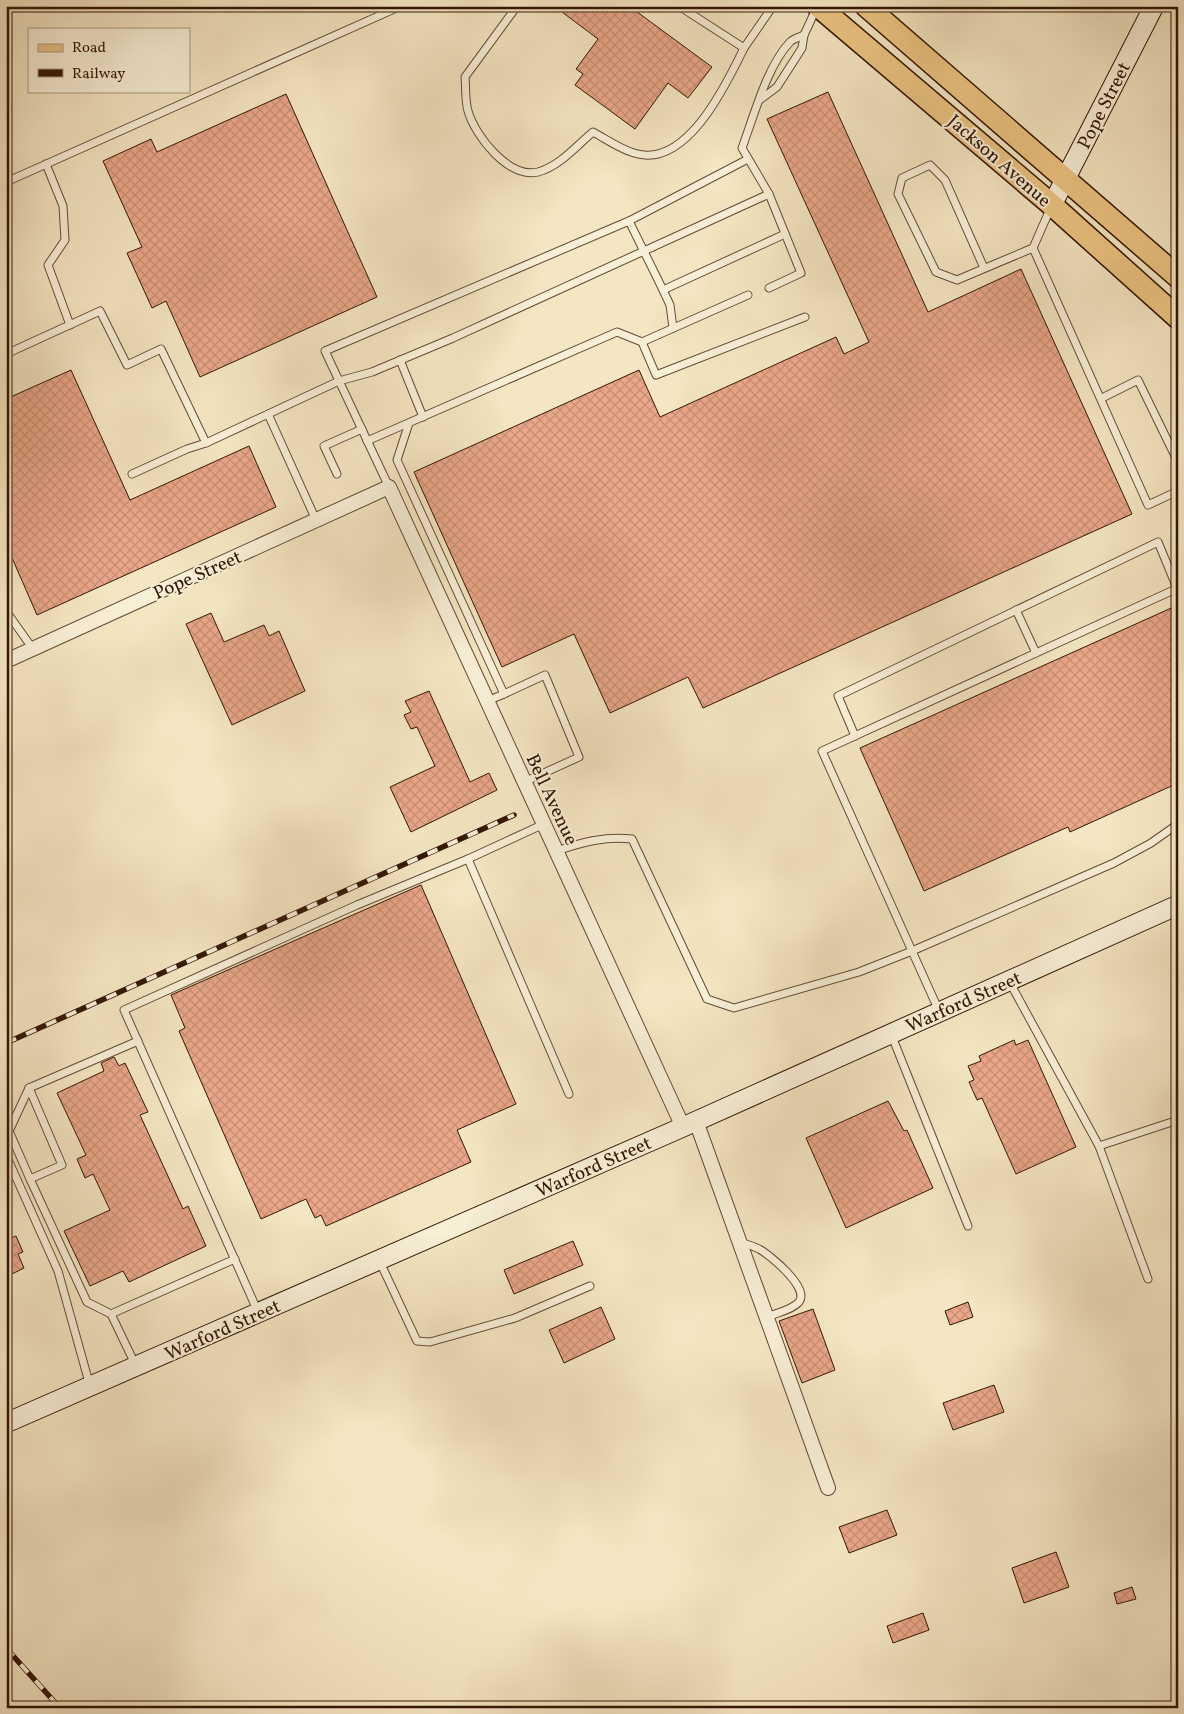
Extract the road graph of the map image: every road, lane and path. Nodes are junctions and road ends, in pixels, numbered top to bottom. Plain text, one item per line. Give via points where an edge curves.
1 (401, 6) edge
2 (517, 6) edge
3 (679, 6) edge
4 (773, 6) edge
5 (818, 6) edge
6 (866, 6) edge
7 (1154, 6) edge
8 (804, 35) junction
9 (744, 48) junction
10 (761, 99) junction
11 (748, 159) junction
12 (46, 164) junction
13 (1065, 178) junction
14 (6, 182) edge
15 (769, 194) junction
16 (1052, 205) junction
17 (629, 220) junction
18 (786, 234) junction
19 (1033, 248) junction
20 (644, 252) junction
21 (984, 268) junction
22 (1178, 277) edge
23 (769, 288) dead end
24 (663, 290) junction
25 (748, 295) dead end
26 (805, 317) dead end
27 (1178, 318) edge
28 (70, 325) junction
29 (673, 328) junction
30 (642, 342) junction
31 (6, 354) edge
32 (400, 360) junction
33 (339, 381) junction
34 (1102, 398) junction
35 (268, 414) junction
36 (423, 417) junction
37 (409, 423) junction
38 (362, 429) junction
39 (367, 441) junction
40 (206, 443) junction
41 (1178, 462) edge
42 (132, 474) dead end
43 (337, 474) dead end
44 (389, 487) junction
45 (1178, 491) edge
46 (316, 520) junction
47 (1178, 588) edge
48 (1016, 610) junction
49 (6, 611) edge
50 (34, 649) junction
51 (1036, 653) junction
52 (6, 661) edge
53 (504, 694) junction
54 (487, 701) junction
55 (855, 736) junction
56 (524, 782) junction
57 (544, 824) junction
58 (1178, 824) edge
59 (557, 852) junction
60 (468, 859) junction
61 (1178, 905) edge
62 (912, 951) junction
63 (1009, 981) junction
64 (940, 1012) junction
65 (891, 1034) junction
66 (138, 1041) junction
67 (29, 1088) junction
68 (569, 1094) dead end
69 (1178, 1120) edge
70 (690, 1124) junction
71 (1099, 1146) junction
72 (6, 1155) edge
73 (30, 1179) junction
74 (968, 1226) dead end
75 (740, 1242) junction
76 (235, 1259) junction
77 (379, 1260) junction
78 (1148, 1279) dead end
79 (590, 1286) dead end
80 (258, 1313) junction
81 (110, 1314) junction
82 (767, 1316) junction
83 (136, 1366) junction
84 (90, 1386) junction
85 (6, 1423) edge
86 (828, 1488) dead end

1 - 12 lane
2 - 9 lane via 465,77 468,112 481,137 504,163 522,173 538,172 560,162 593,132 634,154 662,154 675,147 700,123
3 - 9 lane
4 - 9 lane
5 - 8 lane
5 - 16 main road, Jackson Avenue
6 - 13 main road, Jackson Avenue
7 - 13 main road, Pope Street
8 - 10 lane via 802,48 777,86
8 - 10 lane via 791,41 764,85
10 - 11 lane via 742,148
11 - 15 lane
11 - 17 lane
12 - 14 lane
12 - 28 lane via 63,206 65,240 48,265
13 - 16 main road, Pope Street
13 - 22 main road, Jackson Avenue
15 - 18 lane
15 - 20 lane
16 - 19 lane
16 - 27 main road, Jackson Avenue
17 - 20 lane
17 - 33 lane via 325,351
18 - 23 lane via 801,274
18 - 24 lane
19 - 21 lane
19 - 34 lane
20 - 24 lane
20 - 32 lane
21 - 21 lane via 957,280 936,272 898,194 902,178 930,165 945,180
24 - 29 lane via 670,305
25 - 29 lane
26 - 30 lane via 656,375
28 - 31 lane
28 - 40 lane via 100,311 127,365 161,349
29 - 30 lane
30 - 36 lane via 617,332
32 - 33 lane
32 - 36 lane
33 - 35 lane
33 - 38 lane
34 - 41 lane via 1138,380
34 - 45 lane via 1148,505
35 - 40 lane
35 - 46 lane
36 - 37 lane
37 - 39 lane
37 - 53 lane via 397,460
38 - 39 lane
38 - 43 lane via 324,446
39 - 44 lane
40 - 42 lane via 187,448
44 - 46 street, Pope Street
44 - 54 street, Bell Avenue
46 - 50 street, Pope Street
47 - 48 lane via 1158,542
47 - 51 lane
48 - 51 lane
48 - 55 lane via 838,696
49 - 50 lane
50 - 52 street, Pope Street
51 - 55 lane
53 - 54 lane
53 - 56 lane via 545,675 579,757
54 - 56 street, Bell Avenue
55 - 62 lane via 822,751
56 - 57 street, Bell Avenue
57 - 59 street, Bell Avenue
57 - 60 lane
58 - 62 lane via 1151,844 1114,863
59 - 62 lane via 577,844 613,837 632,839 707,999 734,1008 859,972
59 - 70 street, Bell Avenue
60 - 66 lane via 356,905 124,1010
60 - 68 lane
61 - 63 main road, Warford Street
62 - 64 lane
63 - 64 main road, Warford Street
63 - 71 lane
64 - 65 main road, Warford Street
65 - 70 main road, Warford Street
65 - 74 lane
66 - 67 lane
66 - 76 lane
67 - 73 lane via 9,1131
67 - 73 lane via 62,1165
69 - 71 lane
70 - 75 street, Bell Avenue
70 - 77 main road, Warford Street
71 - 78 lane
72 - 84 lane via 58,1271
73 - 81 lane via 87,1302
75 - 82 street, Bell Avenue
75 - 82 lane via 760,1249 800,1287 799,1302
76 - 80 lane
76 - 81 lane
77 - 79 lane via 417,1340 430,1342 515,1318
77 - 80 main road, Warford Street
80 - 83 main road, Warford Street
81 - 83 lane
82 - 86 street, Bell Avenue
83 - 84 main road, Warford Street
84 - 85 main road, Warford Street

